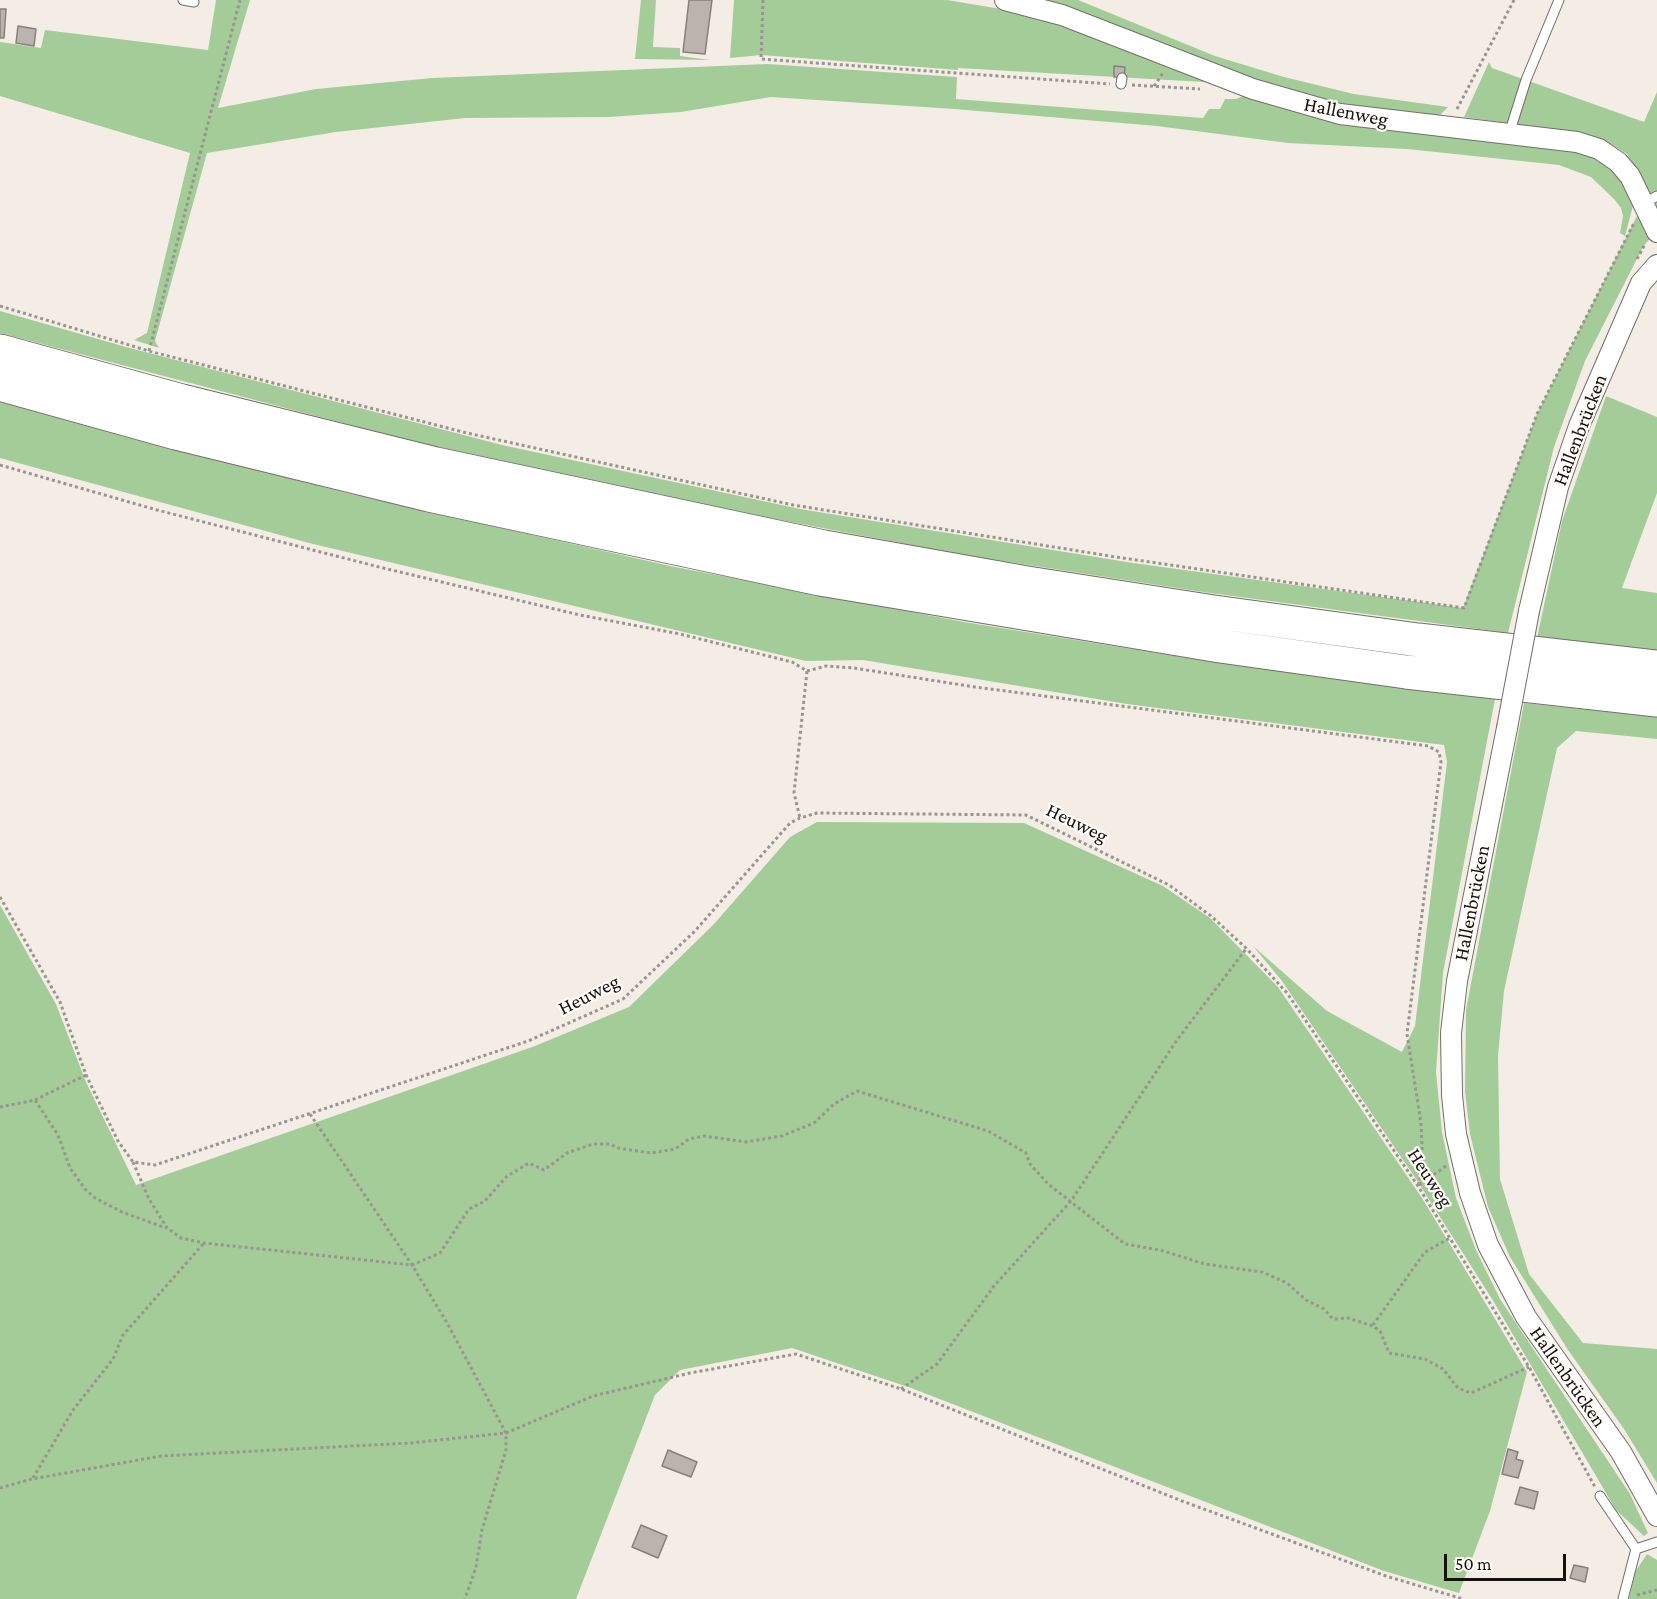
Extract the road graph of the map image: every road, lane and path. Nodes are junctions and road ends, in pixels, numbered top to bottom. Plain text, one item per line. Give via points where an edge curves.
1 (183, 0) edge
2 (240, 0) edge
3 (763, 0) edge
4 (1005, 0) edge
5 (1514, 0) edge
6 (1559, 0) edge
7 (195, 2) dead end
8 (1208, 89) dead end
9 (1447, 127) junction
10 (1509, 134) junction
11 (1650, 200) edge
12 (1657, 232) edge
13 (1657, 265) edge
14 (0, 306) edge
15 (0, 351) edge
16 (149, 351) junction
17 (0, 384) edge
18 (0, 465) edge
19 (1657, 667) edge
20 (807, 671) junction
21 (1657, 700) edge
22 (800, 818) junction
23 (0, 897) edge
24 (1247, 949) junction
25 (87, 1075) junction
26 (35, 1100) junction
27 (0, 1107) edge
28 (310, 1114) junction
29 (133, 1162) junction
30 (1451, 1162) dead end
31 (1418, 1186) junction
32 (1071, 1201) junction
33 (167, 1228) junction
34 (1450, 1238) junction
35 (204, 1243) junction
36 (412, 1265) junction
37 (1373, 1326) junction
38 (1529, 1367) junction
39 (901, 1389) junction
40 (506, 1433) junction
41 (32, 1479) junction
42 (0, 1488) edge
43 (1600, 1496) joint
44 (1657, 1516) edge
45 (1657, 1542) edge
46 (1636, 1549) junction
47 (1657, 1590) edge
48 (465, 1599) edge
49 (1463, 1599) edge
50 (1623, 1599) edge

1 - 7 lane
2 - 16 path
3 - 8 path via 761,59
4 - 9 street, Hallenweg via 1062,15 1291,101 1340,114
5 - 9 path
6 - 10 lane
9 - 10 street, Hallenweg
10 - 11 street, Hallenweg via 1577,142 1599,149 1618,162
11 - 12 street, Hallenweg
11 - 16 path via 1537,414 1464,608 793,505 467,433
13 - 44 street, Hallenbrücken, bridge via 1641,283 1579,426 1555,498 1529,611 1457,981 1451,1033 1456,1134 1470,1193 1493,1255 1526,1317 1621,1452
14 - 16 path
15 - 19 highway via 436,464 824,547 1214,612
17 - 21 highway via 176,433 429,495 820,579 1220,646
18 - 20 path via 358,562 580,615 680,634 792,662
20 - 22 path via 794,793
20 - 31 path via 826,666 854,668 1428,746 1439,752 1441,762 1407,1034 1421,1123 1424,1168
22 - 24 path, Heuweg via 817,813 1026,815 1169,885
22 - 28 path, Heuweg via 790,823 695,931 623,999 528,1041
23 - 25 path via 60,1002
24 - 31 path, Heuweg via 1287,993
24 - 32 path via 1178,1040
25 - 26 path
25 - 29 path via 118,1141
26 - 27 path
26 - 33 path via 85,1189 122,1212
28 - 29 path, Heuweg via 155,1165
28 - 36 path
29 - 33 path
30 - 31 path
31 - 34 path, Heuweg
32 - 36 path via 1048,1184 1030,1164 1026,1153 988,1131 857,1091 834,1104 814,1123 782,1136 746,1142 704,1136 688,1139 675,1149 651,1153 593,1144 567,1153 544,1170 529,1163 506,1178 485,1201 469,1209 440,1253
32 - 37 path via 1125,1244 1205,1264 1262,1272 1287,1283 1333,1318
32 - 39 path via 994,1286 937,1364
33 - 35 path via 182,1238
34 - 37 path via 1425,1252
34 - 38 path, Heuweg
35 - 36 path
35 - 41 path via 123,1335 113,1359 73,1410
36 - 40 path
37 - 38 path via 1380,1331 1389,1353 1425,1359 1443,1369 1458,1388 1471,1393
38 - 43 path, Heuweg
39 - 40 path via 796,1354 593,1396
39 - 49 path via 1182,1501 1386,1576
40 - 41 path via 410,1443 161,1456
40 - 48 path via 506,1450
41 - 42 path
43 - 46 lane
45 - 46 lane
46 - 50 lane
47 - 50 path

